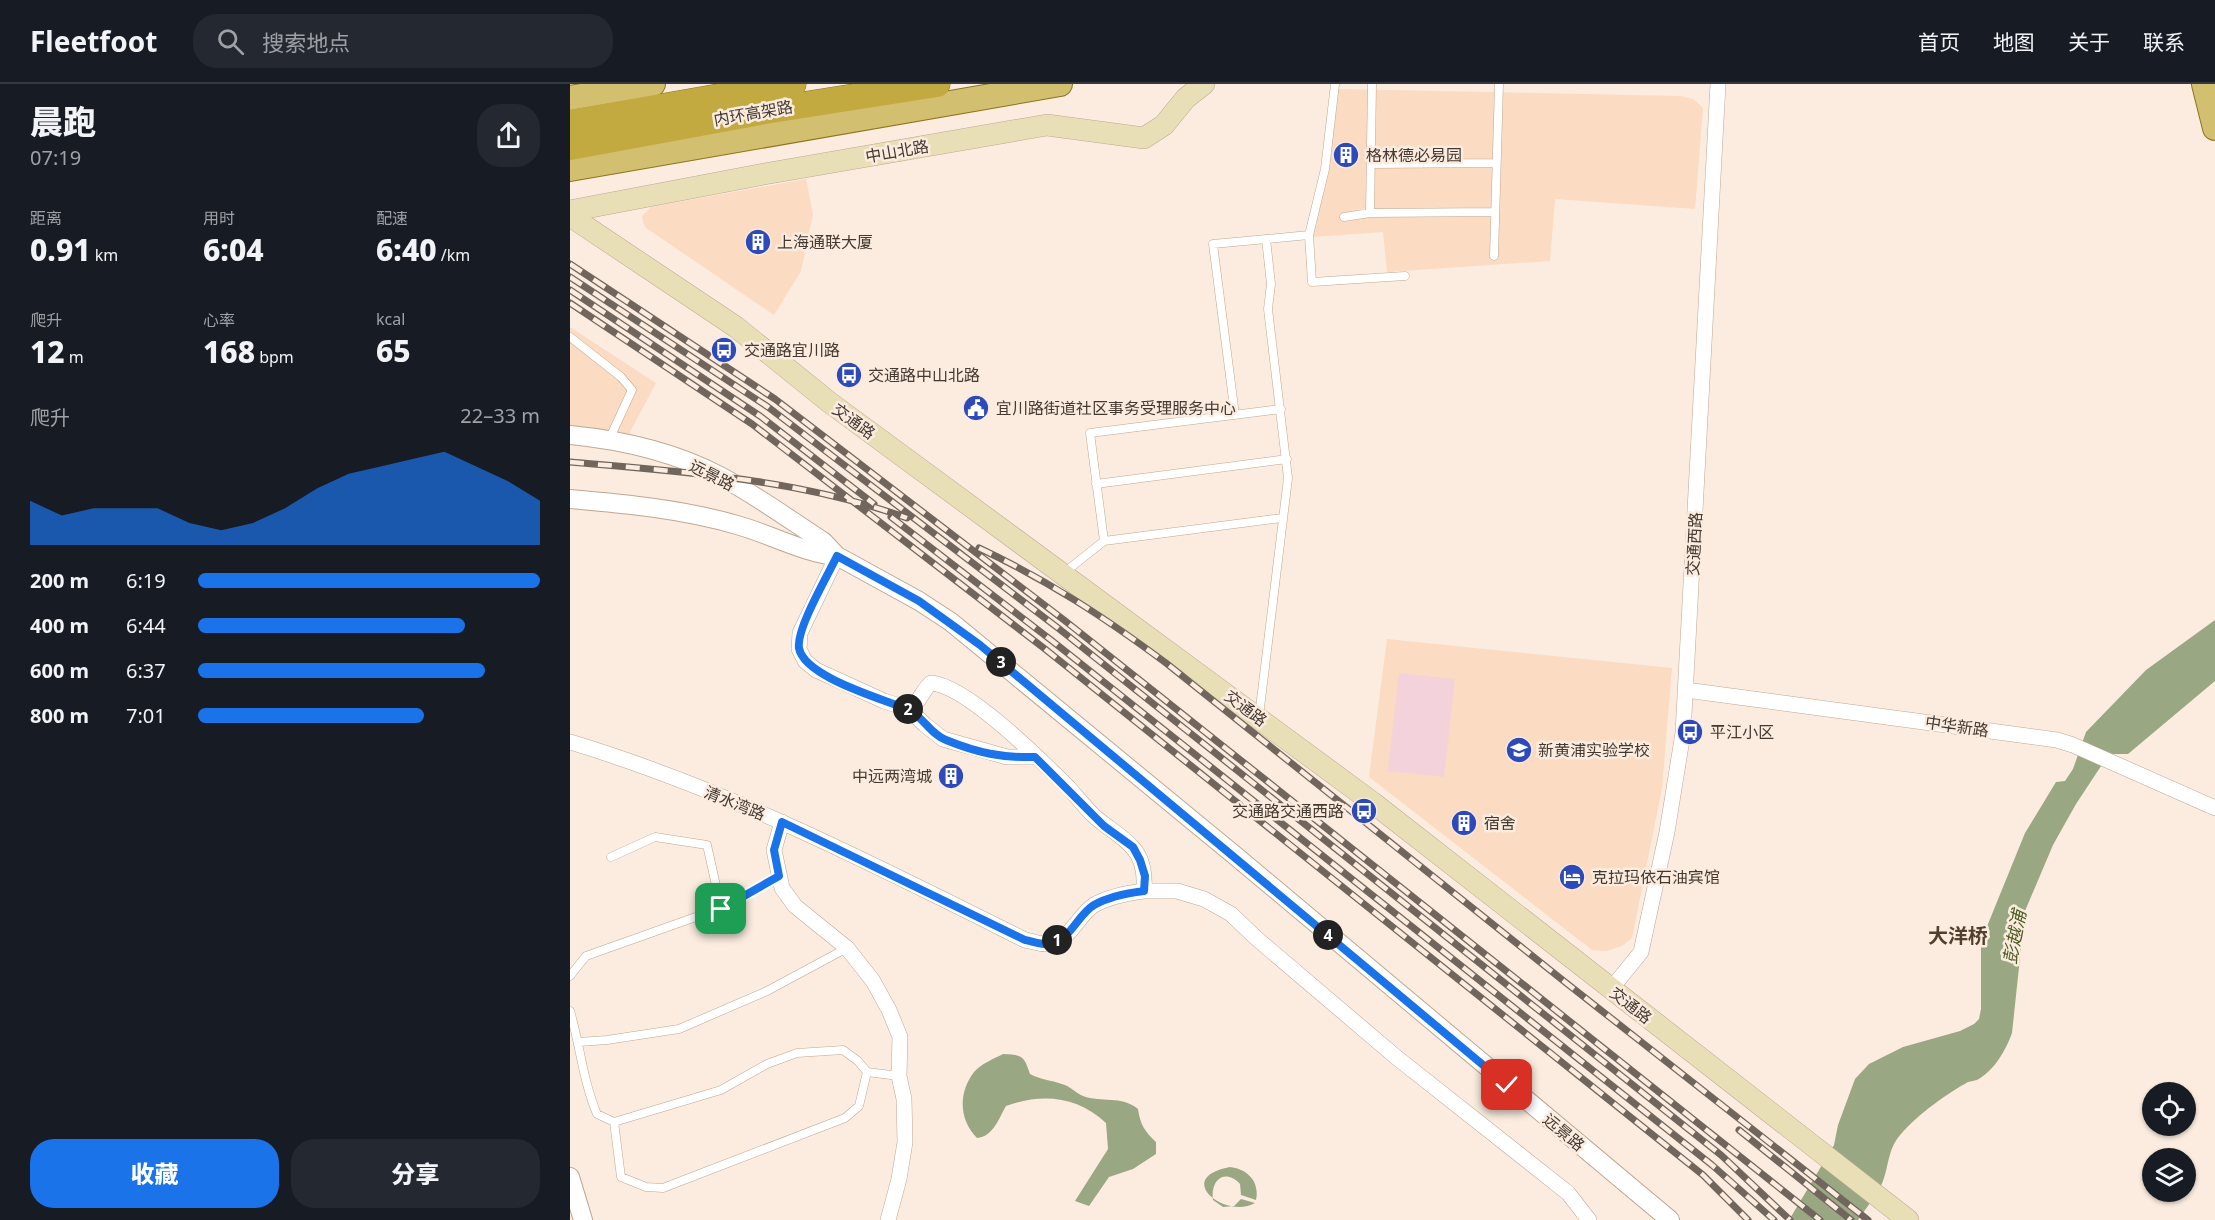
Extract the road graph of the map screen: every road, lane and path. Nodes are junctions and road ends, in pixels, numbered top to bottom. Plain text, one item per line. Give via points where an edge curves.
1 (653, 84) edge
2 (793, 84) edge
3 (936, 84) edge
4 (1060, 84) edge
5 (1204, 84) edge
6 (1335, 84) edge
7 (1372, 84) edge
8 (1499, 84) edge
9 (1718, 84) edge
10 (2204, 84) edge
11 (570, 98) edge
12 (570, 123) edge
13 (2215, 128) edge
14 (570, 147) edge
15 (1497, 163) junction
16 (1371, 164) junction
17 (570, 170) edge
18 (1495, 212) junction
19 (1370, 213) junction
20 (570, 214) edge
21 (1344, 217) dead end
22 (1309, 235) junction
23 (1266, 239) junction
24 (1494, 256) dead end
25 (1406, 276) dead end
26 (570, 337) edge
27 (1281, 409) junction
28 (1235, 415) junction
29 (570, 435) edge
30 (609, 440) junction
31 (1287, 459) junction
32 (1096, 484) junction
33 (570, 499) edge
34 (1282, 518) junction
35 (1104, 541) junction
36 (837, 556) junction
37 (1063, 574) junction
38 (1686, 690) junction
39 (909, 709) junction
40 (1259, 717) junction
41 (570, 742) edge
42 (1035, 757) junction
43 (2215, 808) edge
44 (782, 822) junction
45 (611, 857) dead end
46 (779, 876) junction
47 (1144, 891) junction
48 (721, 909) junction
49 (848, 948) junction
50 (570, 976) edge
51 (1611, 988) junction
52 (570, 1011) edge
53 (579, 1042) junction
54 (867, 1072) junction
55 (899, 1076) junction
56 (614, 1122) junction
57 (570, 1177) edge
58 (584, 1220) edge
59 (888, 1220) edge
60 (1589, 1220) edge
61 (1670, 1220) edge
62 (1908, 1220) edge

1 - 11 main road
2 - 12 highway, 内环高架路
3 - 14 highway, 内环高架路
4 - 17 main road
5 - 20 main road, 中山北路 via 1186,98 1164,125 1144,138 1047,125
6 - 22 lane via 1325,168
7 - 16 lane
8 - 15 lane
9 - 38 street, 交通西路
10 - 13 main road
15 - 16 lane
15 - 18 lane
16 - 19 lane
18 - 19 lane
18 - 24 lane
19 - 21 lane
20 - 37 main road, 交通路 via 736,327 829,402
22 - 23 lane
22 - 25 lane via 1312,282
23 - 27 lane via 1271,284 1268,309
23 - 28 lane via 1213,244
26 - 30 lane via 621,376 632,390
27 - 28 lane
27 - 31 lane
28 - 32 lane via 1090,433
29 - 30 street, 远景路
30 - 36 street, 远景路 via 677,458 720,476 824,542
31 - 32 lane
31 - 34 lane
32 - 35 lane
33 - 36 street, 远景路 via 680,511
34 - 35 lane
34 - 40 lane
35 - 37 lane
36 - 39 street via 800,633 799,649 805,662 884,701
36 - 61 street, 远景路 via 919,601 980,645
37 - 40 main road, 交通路
38 - 43 street, 中华新路 via 2057,740
38 - 51 street, 交通西路 via 1679,764 1641,952
39 - 42 street via 943,740 1007,758
39 - 42 street via 925,687 941,683 971,702
40 - 51 main road, 交通路
41 - 44 street, 清水湾路 via 675,778
42 - 47 street via 1104,826 1133,847 1145,876
44 - 46 street via 774,850
44 - 47 street, 清水湾路 via 1025,940 1050,944 1069,933 1094,905
45 - 48 lane via 655,837 707,845
46 - 48 lane
46 - 49 street via 795,906
47 - 60 street via 1178,891 1204,898 1231,914 1396,1057 1568,1193
48 - 50 lane via 586,956
49 - 53 lane via 767,991 679,1029
49 - 55 street via 873,981 900,1037
51 - 62 main road, 交通路
52 - 53 lane
53 - 56 lane via 587,1090 597,1114
54 - 55 lane
54 - 56 lane via 843,1050 798,1053 767,1064 721,1090
54 - 56 lane via 859,1106 845,1118 663,1188 646,1187 621,1177
55 - 59 street via 905,1142
57 - 58 street

